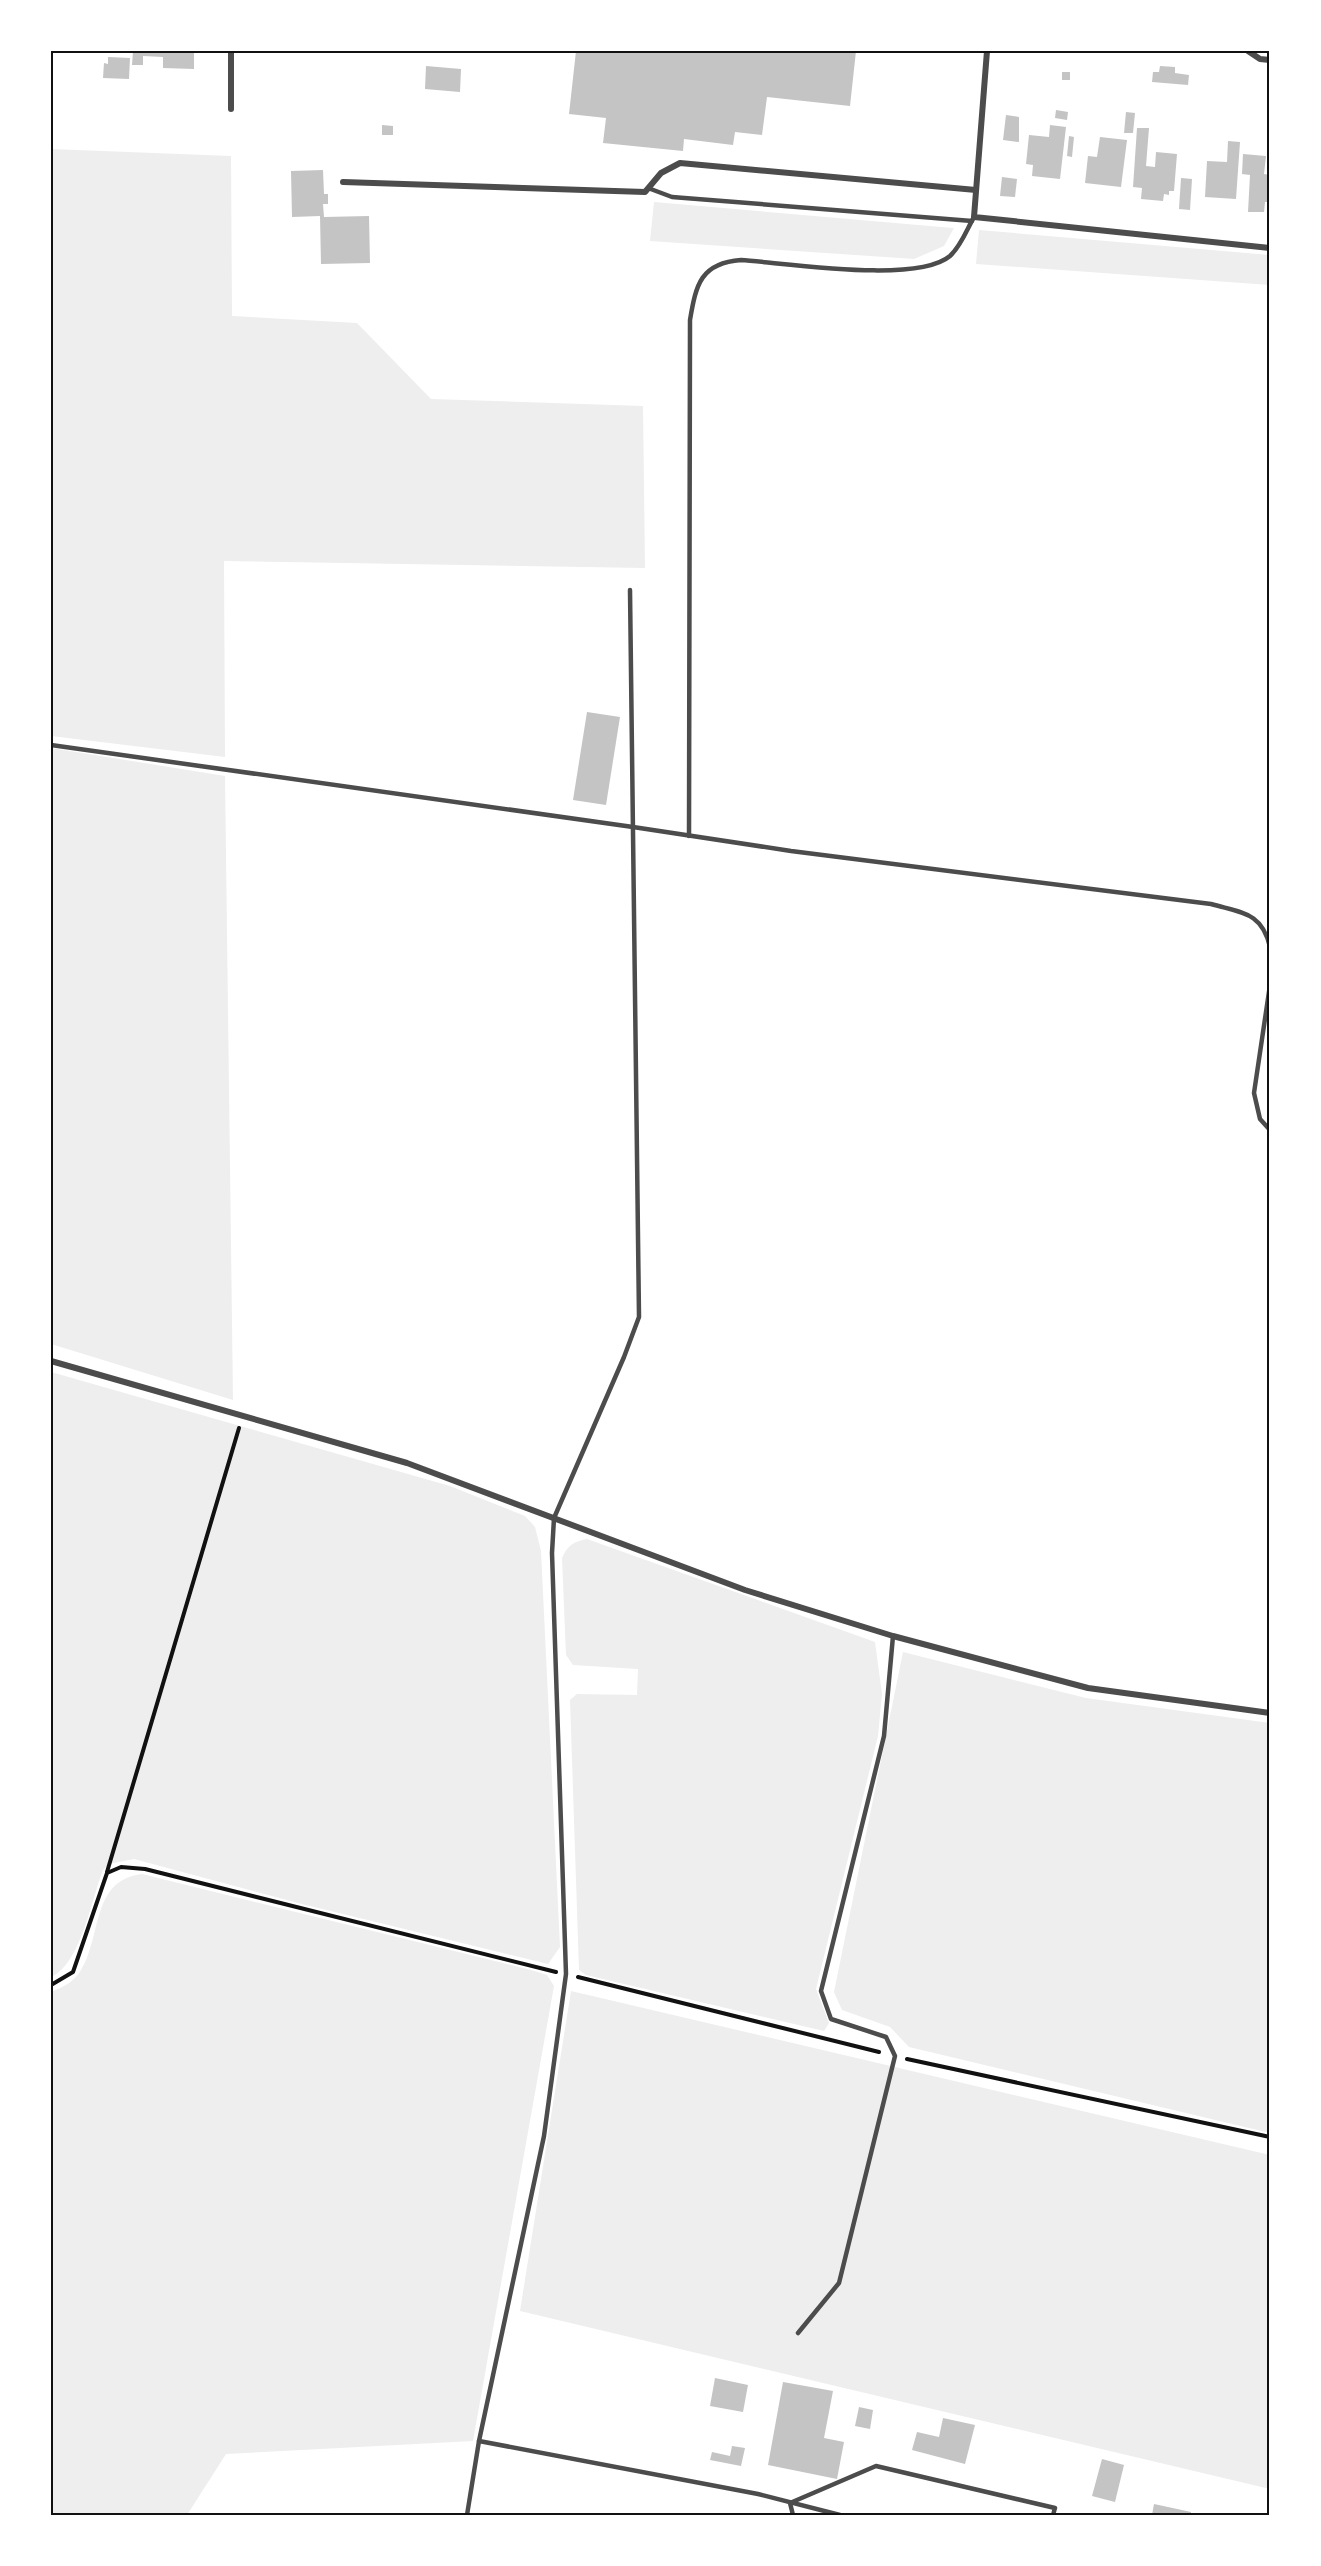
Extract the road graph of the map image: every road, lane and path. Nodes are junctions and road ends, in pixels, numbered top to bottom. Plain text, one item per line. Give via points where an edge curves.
1 (231, 51) edge
2 (987, 51) edge
3 (1248, 51) edge
4 (1270, 60) edge
5 (231, 109) dead end
6 (343, 182) dead end
7 (648, 188) junction
8 (976, 190) junction
9 (973, 219) junction
10 (1270, 248) edge
11 (630, 590) dead end
12 (51, 745) edge
13 (633, 827) junction
14 (689, 836) junction
15 (1270, 947) edge
16 (1270, 985) edge
17 (1270, 1130) edge
18 (51, 1361) edge
19 (243, 1416) junction
20 (554, 1518) junction
21 (893, 1636) junction
22 (1270, 1713) edge
23 (107, 1873) junction
24 (566, 1974) junction
25 (51, 1986) edge
26 (895, 2056) junction
27 (1270, 2137) edge
28 (798, 2333) dead end
29 (479, 2441) junction
30 (790, 2503) junction
31 (467, 2515) edge
32 (793, 2515) edge
33 (840, 2515) edge
34 (1053, 2515) edge

1 - 5 street
2 - 8 street
3 - 4 street
6 - 7 street via 645,192
7 - 8 street via 661,173 680,163
7 - 9 lane via 672,197
8 - 9 street
9 - 10 street
9 - 14 lane via 951,255 930,266 894,270 726,261 711,268 695,290 690,320
11 - 13 lane
12 - 13 lane
13 - 14 lane
13 - 20 lane via 639,1317
14 - 15 lane via 1211,904 1248,914 1266,929
16 - 17 lane via 1254,1093 1260,1119
18 - 19 street
19 - 20 street via 407,1463
19 - 23 path
20 - 21 street via 745,1590
20 - 24 lane via 552,1564
21 - 22 street via 1088,1688
21 - 26 lane via 884,1736 821,1990 831,2019 886,2037
23 - 24 path via 121,1867 145,1869
23 - 25 path via 73,1972
24 - 26 path
24 - 29 lane via 544,2136
26 - 27 path
26 - 28 lane via 839,2283
29 - 30 lane
29 - 31 lane
30 - 32 lane
30 - 33 lane
30 - 34 lane via 876,2466 1055,2508

